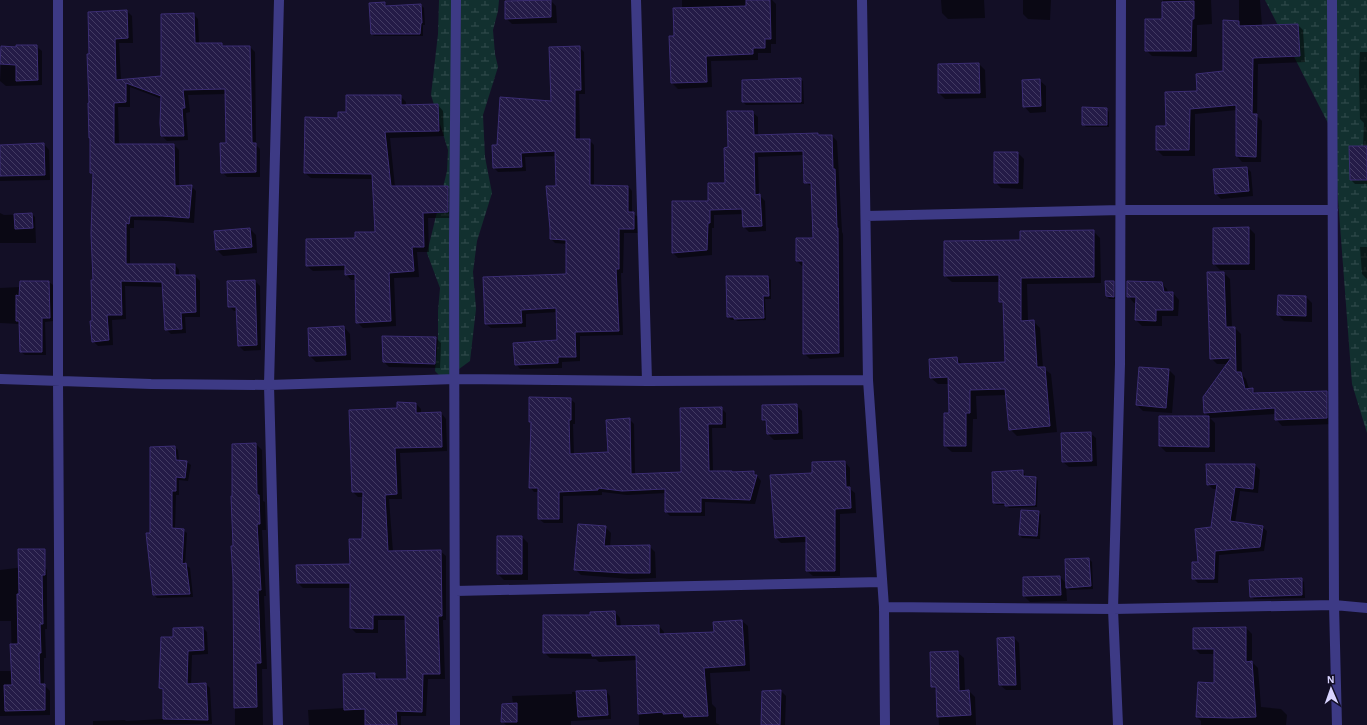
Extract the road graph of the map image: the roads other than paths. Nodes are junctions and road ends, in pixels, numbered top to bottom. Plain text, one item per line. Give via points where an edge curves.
1 (58, 0) edge
2 (279, 0) edge
3 (456, 0) edge
4 (636, 0) edge
5 (862, 0) edge
6 (1121, 0) edge
7 (1332, 0) edge
8 (1121, 210) junction
9 (1334, 210) junction
10 (866, 216) junction
11 (0, 379) edge
12 (455, 379) junction
13 (868, 380) junction
14 (58, 381) junction
15 (647, 381) junction
16 (269, 385) junction
17 (882, 582) junction
18 (455, 591) junction
19 (1334, 605) junction
20 (884, 607) junction
21 (1367, 608) edge
22 (1113, 609) junction
23 (60, 725) edge
24 (278, 725) edge
25 (455, 725) edge
26 (885, 725) edge
27 (1118, 725) edge
28 (1337, 725) edge

1 - 14 street
2 - 16 street
3 - 12 street
4 - 15 street
5 - 10 street
6 - 8 street
7 - 9 street
8 - 9 street
8 - 10 street
8 - 22 street via 1120,364
9 - 19 street
10 - 13 street
11 - 14 street
12 - 15 street
12 - 16 street
12 - 18 street
13 - 15 street
13 - 17 street
14 - 16 street
14 - 23 street
16 - 24 street
17 - 18 street
17 - 20 street
18 - 25 street
19 - 21 street
19 - 22 street
19 - 28 street
20 - 22 street
20 - 26 street
22 - 27 street

